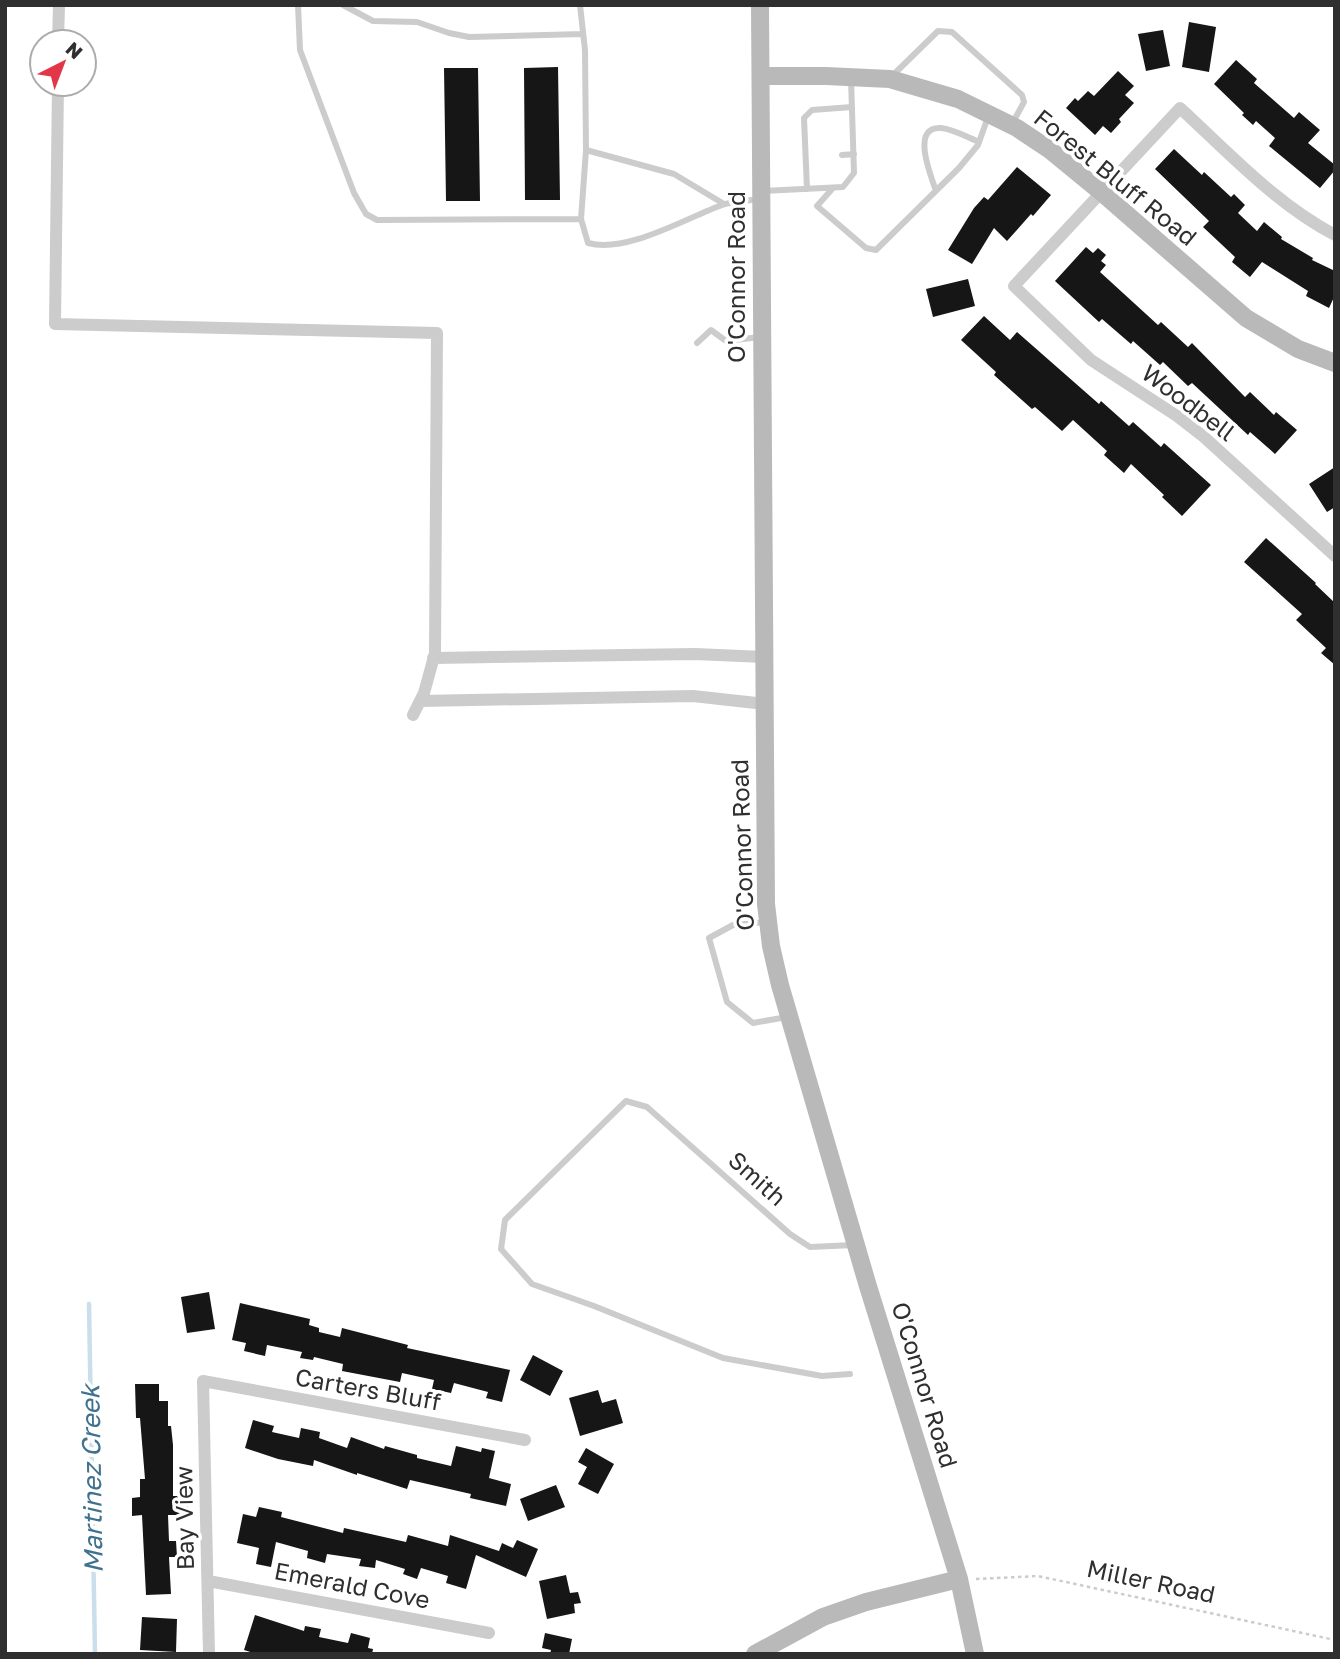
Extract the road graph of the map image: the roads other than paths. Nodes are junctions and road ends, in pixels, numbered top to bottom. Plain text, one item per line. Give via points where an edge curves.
1 (59, 5) edge
2 (298, 5) edge
3 (343, 5) edge
4 (579, 5) edge
5 (760, 5) edge
6 (58, 28) edge
7 (583, 34) junction
8 (761, 76) junction
9 (851, 77) junction
10 (890, 79) junction
11 (58, 98) edge
12 (852, 107) junction
13 (989, 114) junction
14 (1012, 125) junction
15 (841, 131) dead end
16 (852, 131) junction
17 (804, 132) junction
18 (814, 132) dead end
19 (979, 142) junction
20 (586, 150) junction
21 (853, 154) junction
22 (842, 155) dead end
23 (805, 156) junction
24 (814, 156) dead end
25 (832, 188) junction
26 (807, 189) junction
27 (936, 191) junction
28 (1100, 191) junction
29 (761, 195) junction
30 (724, 204) junction
31 (581, 219) junction
32 (1335, 234) edge
33 (762, 336) junction
34 (697, 343) dead end
35 (1335, 363) edge
36 (1335, 556) edge
37 (764, 657) junction
38 (433, 658) junction
39 (420, 701) junction
40 (765, 704) junction
41 (413, 715) dead end
42 (768, 922) junction
43 (789, 1017) junction
44 (856, 1245) junction
45 (850, 1374) dead end
46 (203, 1381) joint
47 (525, 1440) dead end
48 (958, 1579) junction
49 (208, 1581) junction
50 (489, 1633) dead end
51 (209, 1654) edge
52 (755, 1654) edge
53 (975, 1654) edge

1 - 6 street
2 - 31 lane via 300,50 366,214 377,220
3 - 7 lane via 373,20 417,22 469,37
4 - 7 lane
5 - 8 main road, O'Connor Road
7 - 20 lane
8 - 9 main road, Forest Bluff Road
8 - 29 main road, O'Connor Road
9 - 10 main road, Forest Bluff Road
9 - 12 lane
10 - 13 main road, Forest Bluff Road via 958,99
10 - 14 lane via 938,31 952,32 1022,95 1024,102
11 - 38 street via 54,324 437,333
12 - 16 lane
12 - 17 lane via 812,110 804,118
13 - 14 main road, Forest Bluff Road
13 - 19 lane
14 - 28 main road, Forest Bluff Road
15 - 16 lane
16 - 21 lane
17 - 18 lane
17 - 23 lane
19 - 27 lane
19 - 27 lane via 943,128 928,134 924,143
20 - 30 lane via 674,174
20 - 31 lane
21 - 22 lane
21 - 25 lane via 854,173 843,187
23 - 24 lane
23 - 26 lane
25 - 26 lane
25 - 27 lane via 817,206 866,248 876,250
26 - 29 lane
28 - 32 street via 1180,108 1273,193 1307,220
28 - 35 main road, Forest Bluff Road via 1246,317 1298,349
28 - 36 street, Woodbell via 1014,286 1091,360 1204,437
29 - 30 lane
29 - 33 main road, O'Connor Road
30 - 31 lane via 659,232 611,244 588,243
33 - 34 lane via 726,341 711,330
33 - 37 main road, O'Connor Road
37 - 38 street
37 - 40 main road, O'Connor Road
38 - 39 street
39 - 40 street via 693,696
39 - 41 street
40 - 42 main road, O'Connor Road
42 - 43 main road, O'Connor Road
42 - 43 lane via 733,925 709,938 727,1002 753,1023
43 - 44 main road, O'Connor Road
44 - 45 lane, Smith via 810,1247 647,1107 626,1101 505,1220 501,1249 532,1284 723,1358 822,1377
44 - 48 main road, O'Connor Road
46 - 47 street, Carters Bluff
46 - 49 street, Bay View
48 - 52 main road via 823,1617
48 - 53 main road, O'Connor Road
49 - 50 street, Emerald Cove
49 - 51 street, Bay View

